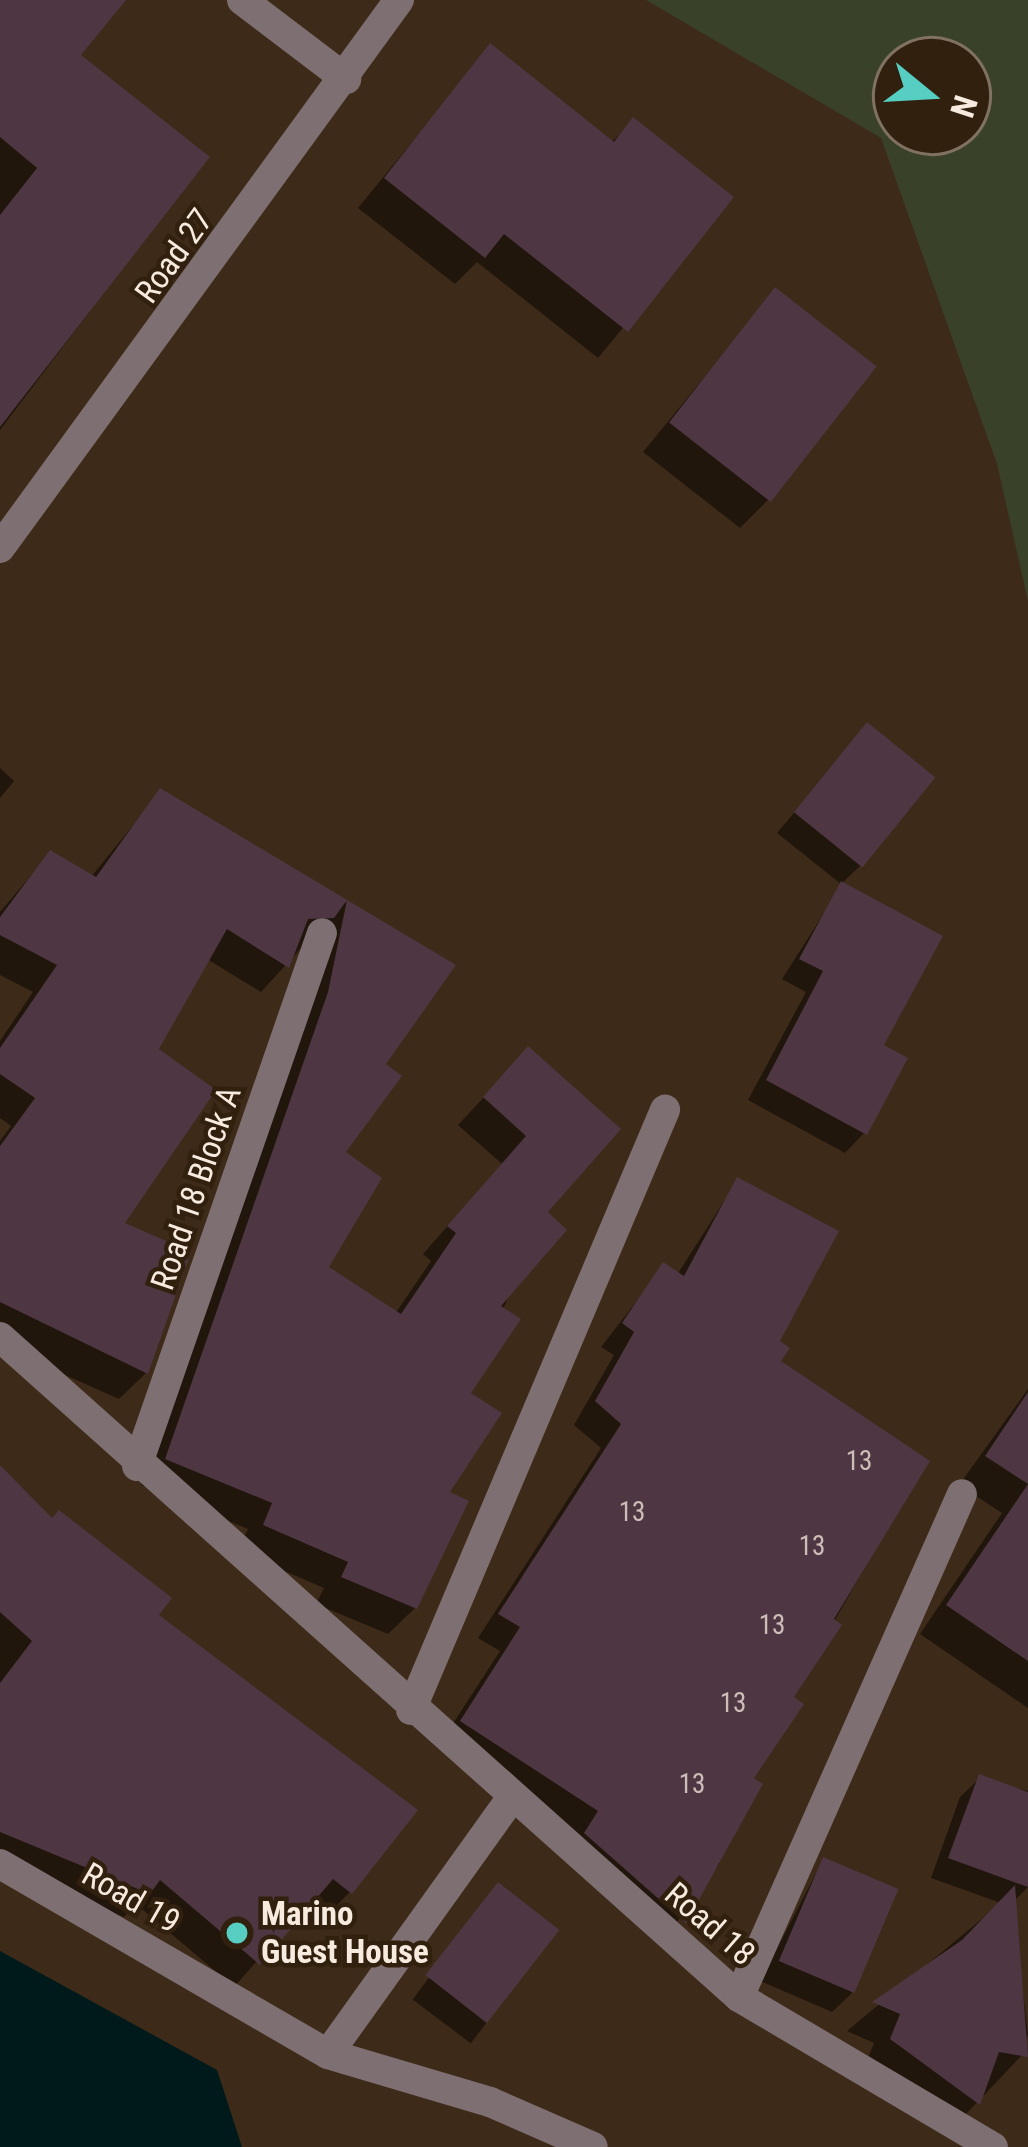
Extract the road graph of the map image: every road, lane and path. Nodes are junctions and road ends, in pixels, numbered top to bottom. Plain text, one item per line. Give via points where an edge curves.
1 (242, 0) edge
2 (398, 0) edge
3 (346, 79) junction
4 (0, 502) edge
5 (26, 522) junction
6 (0, 548) edge
7 (322, 933) dead end
8 (664, 1110) dead end
9 (0, 1337) edge
10 (137, 1466) junction
11 (962, 1494) dead end
12 (411, 1710) junction
13 (512, 1798) junction
14 (0, 1864) edge
15 (739, 1997) junction
16 (328, 2054) junction
17 (593, 2147) edge
18 (993, 2147) edge

1 - 3 street
2 - 3 street, Road 27
3 - 5 street, Road 27
4 - 5 street
5 - 6 street, Road 27
7 - 10 street, Road 18 Block A
8 - 12 street
9 - 10 street, Road 18
10 - 12 street, Road 18
11 - 15 street
12 - 13 street, Road 18
13 - 15 street, Road 18
13 - 16 street
14 - 16 street, Road 19
15 - 18 street, Road 18
16 - 17 street, Road 19 via 490,2102

